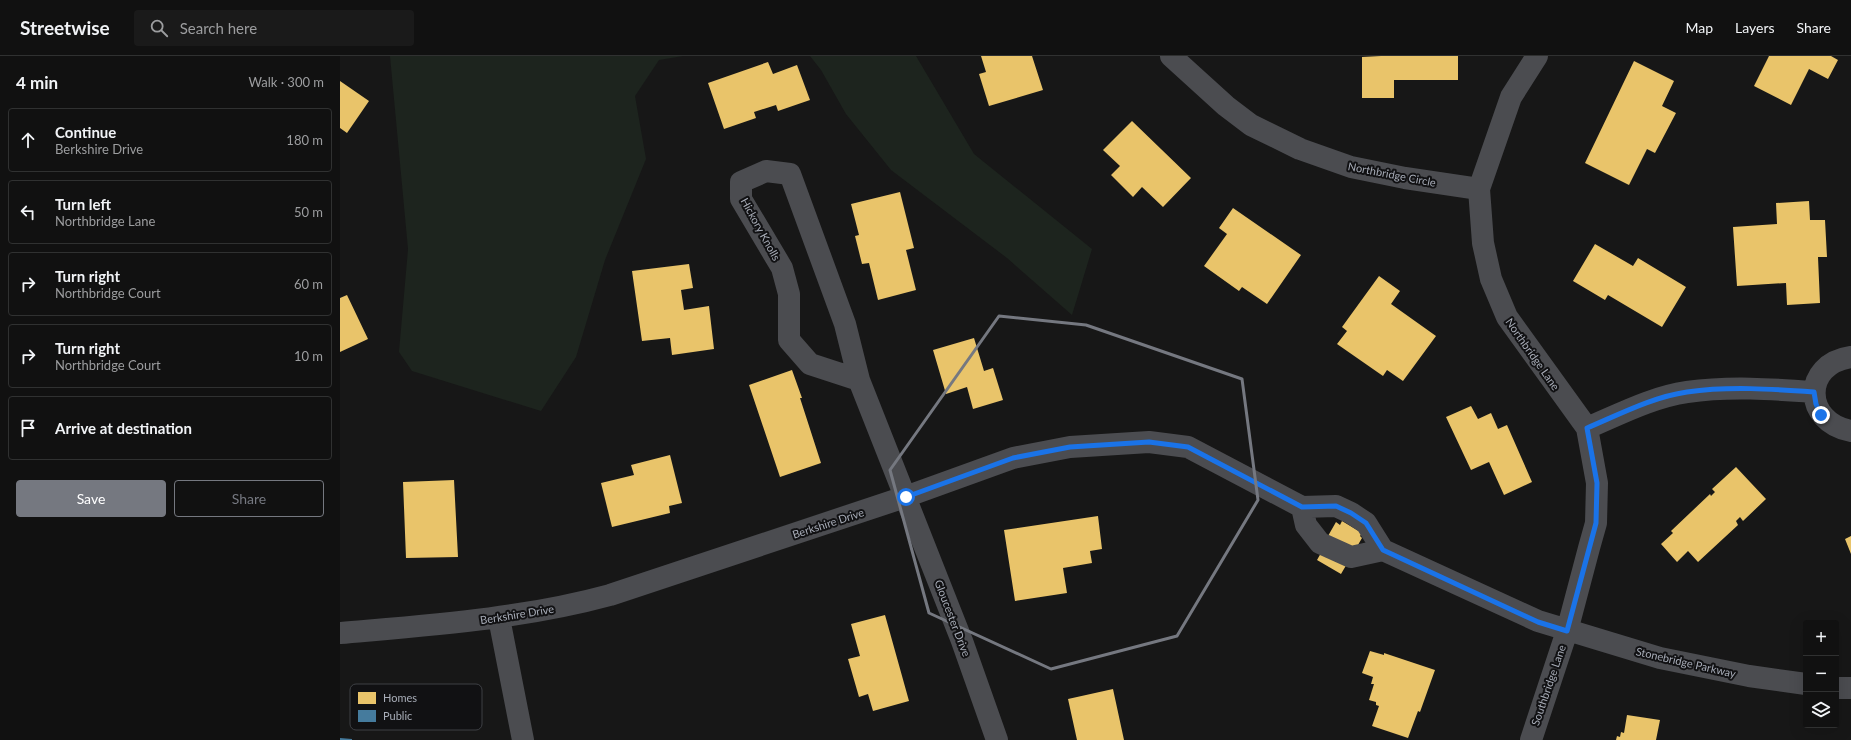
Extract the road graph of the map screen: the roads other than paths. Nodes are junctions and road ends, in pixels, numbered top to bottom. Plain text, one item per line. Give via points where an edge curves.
1 (1171, 56) edge
2 (1537, 56) edge
3 (1479, 189) junction
4 (1851, 357) edge
5 (859, 380) junction
6 (1814, 392) junction
7 (1587, 428) junction
8 (1851, 431) edge
9 (906, 497) junction
10 (1302, 507) junction
11 (1383, 550) junction
12 (499, 618) junction
13 (1567, 631) junction
14 (340, 633) edge
15 (1803, 684) edge
16 (1839, 688) edge
17 (1851, 688) edge
18 (523, 740) edge
19 (997, 740) edge
20 (1531, 740) edge

1 - 3 street, Northbridge Circle via 1251,125 1300,149 1351,167
2 - 3 street, Northbridge Lane via 1511,98
3 - 7 street, Northbridge Lane via 1483,243 1491,279 1506,317
4 - 6 street via 1841,358 1822,371
5 - 5 street, Hickory Knolls via 845,324 790,174 766,171 741,182 741,199 782,268 789,294 789,340 810,364
5 - 9 street, Hickory Knolls
6 - 7 street via 1731,389 1686,392 1641,405
6 - 8 street via 1821,415 1829,424
7 - 13 street, Northbridge Lane via 1597,483 1596,523
9 - 10 street, Berkshire Drive via 1013,458 1070,447 1149,442 1188,447
9 - 12 street, Berkshire Drive via 610,596
9 - 19 street, Gloucester Drive
10 - 11 street, Berkshire Drive via 1336,506 1351,513 1366,523
10 - 11 street via 1306,525 1320,543 1351,557
11 - 13 street via 1538,622
12 - 14 street, Berkshire Drive
12 - 18 street
13 - 15 street, Stonebridge Parkway via 1660,658 1749,676
13 - 20 street, Southbridge Lane
16 - 17 street

